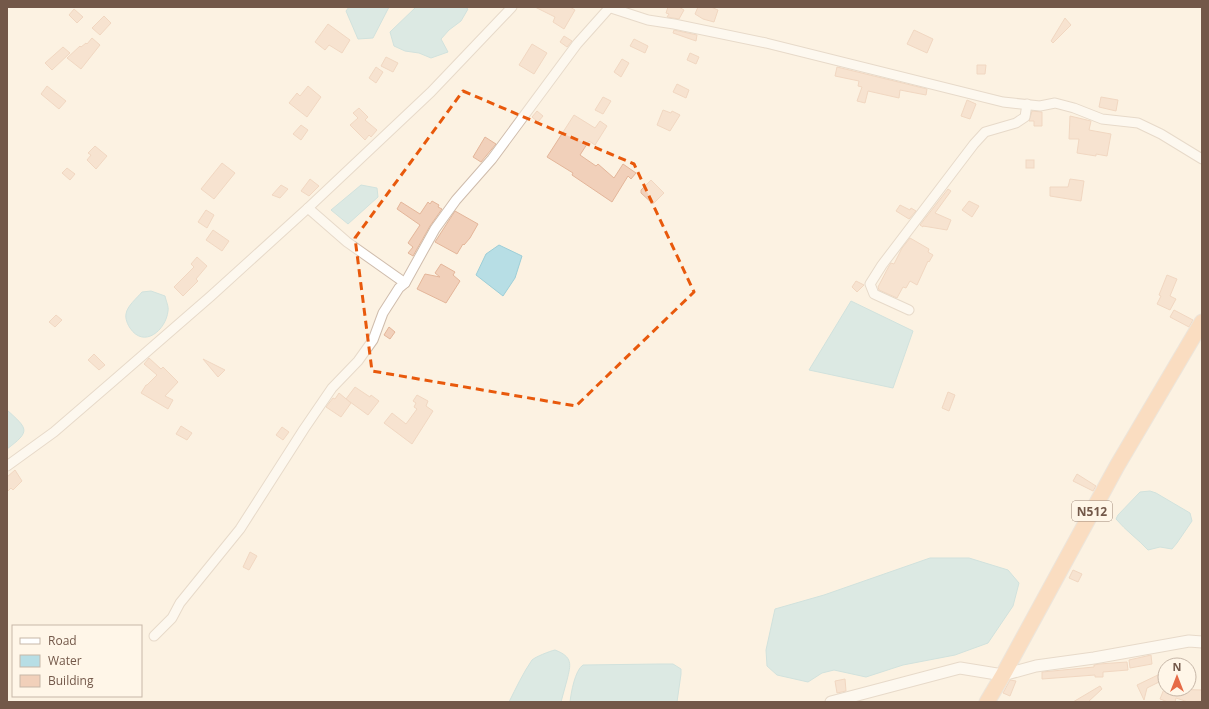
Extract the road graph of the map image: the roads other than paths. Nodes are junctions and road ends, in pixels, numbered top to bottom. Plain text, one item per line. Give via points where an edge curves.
1 (512, 7) edge
2 (609, 7) edge
3 (1027, 104) junction
4 (1202, 159) edge
5 (308, 208) junction
6 (405, 283) junction
7 (909, 310) dead end
8 (1202, 322) edge
9 (7, 466) edge
10 (154, 636) dead end
11 (1202, 642) edge
12 (1003, 675) junction
13 (831, 702) edge
14 (987, 702) edge

1 - 5 street via 431,92
2 - 3 street via 648,20 766,43 996,100
2 - 6 street via 577,44 492,159 456,200 435,229
3 - 4 street via 1055,104 1102,119 1138,123
3 - 7 street via 1025,117 1016,123 985,132 974,144 870,284 874,294
5 - 6 street via 346,242
5 - 9 street via 54,432
6 - 10 street via 383,313 373,340 358,361 332,388 240,529 180,603 172,618
8 - 12 highway, N512 via 1117,466
11 - 12 street via 1189,641 1036,666
12 - 13 street via 960,668
12 - 14 highway, N512

